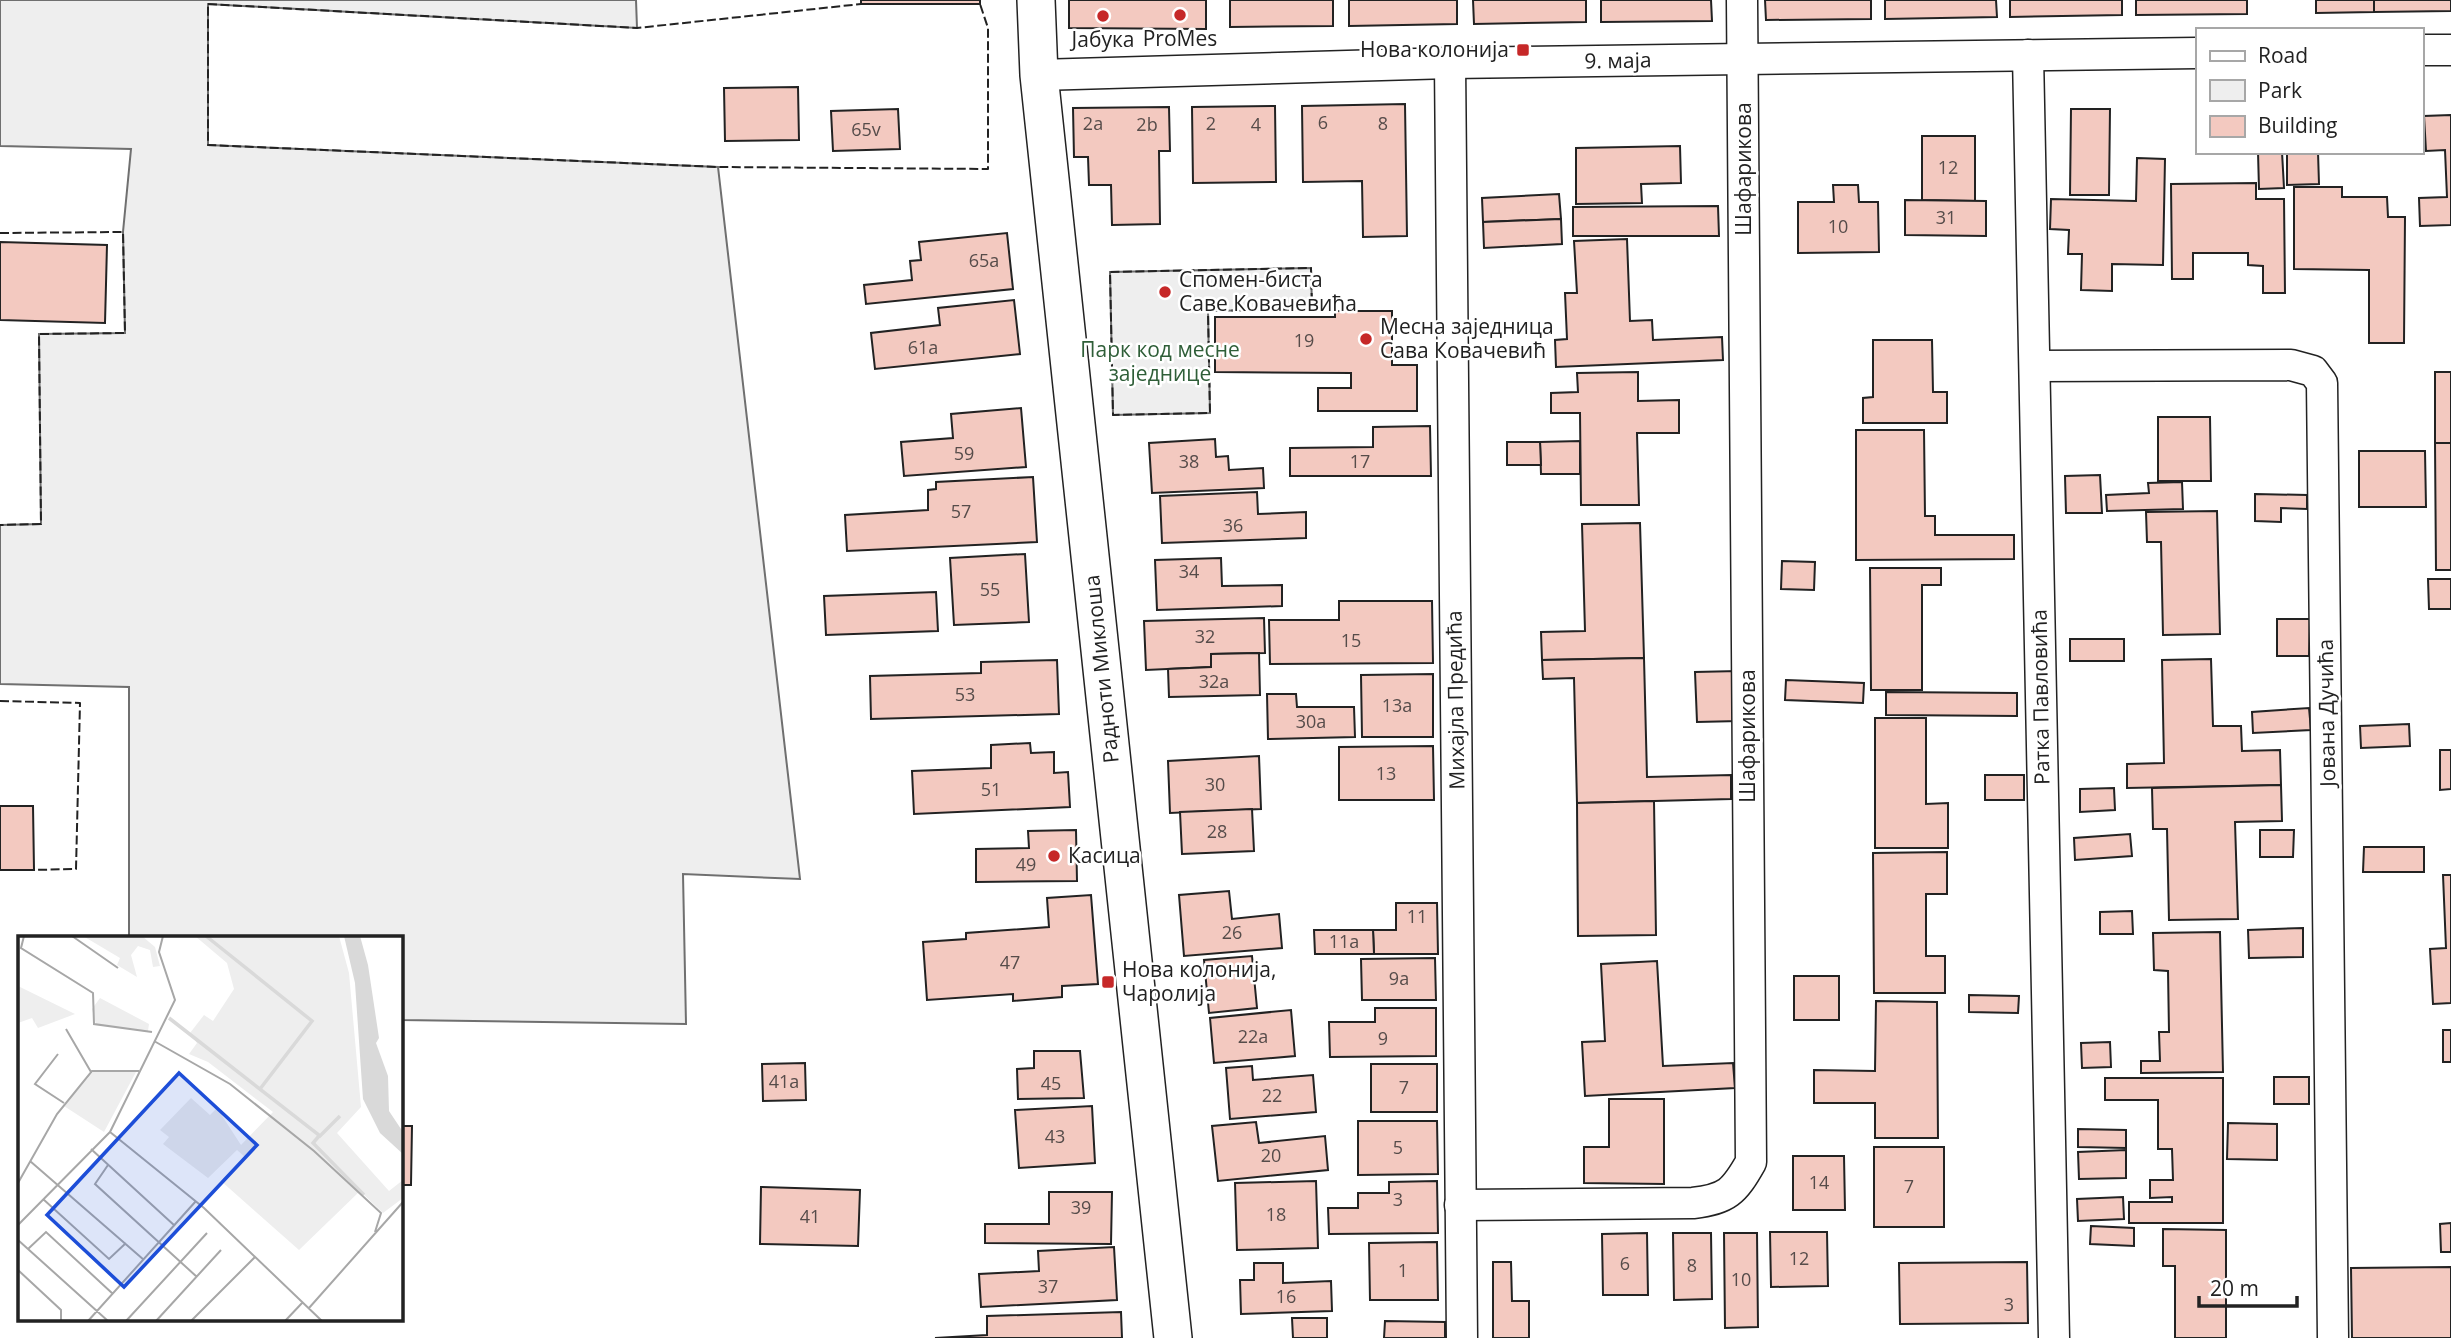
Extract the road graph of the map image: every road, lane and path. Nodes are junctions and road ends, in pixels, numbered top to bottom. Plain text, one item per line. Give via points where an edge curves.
1 (1036, 0) edge
2 (1742, 0) edge
3 (2423, 50) edge
4 (2451, 50) edge
5 (2196, 53) edge
6 (2028, 55) junction
7 (1743, 59) junction
8 (1450, 63) junction
9 (1039, 75) junction
10 (2035, 366) junction
11 (1460, 1205) junction
12 (1173, 1338) edge
13 (1462, 1338) edge
14 (2054, 1338) edge
15 (2333, 1338) edge

1 - 9 street, Радноти Миклоша
2 - 7 street, Шафарикова
3 - 4 street
5 - 6 street, 9. маја
6 - 7 street, 9. маја
6 - 10 street, Ратка Павловића
7 - 8 street, 9. маја
7 - 11 street, Шафарикова via 1751,1162 1738,1185 1720,1200
8 - 9 street, 9. маја
8 - 11 street, Михајла Предића
9 - 12 street, Радноти Миклоша
10 - 14 street, Ратка Павловића
10 - 15 street, Јована Дучића via 2291,365 2314,371 2322,383
11 - 13 street, Михајла Предића

